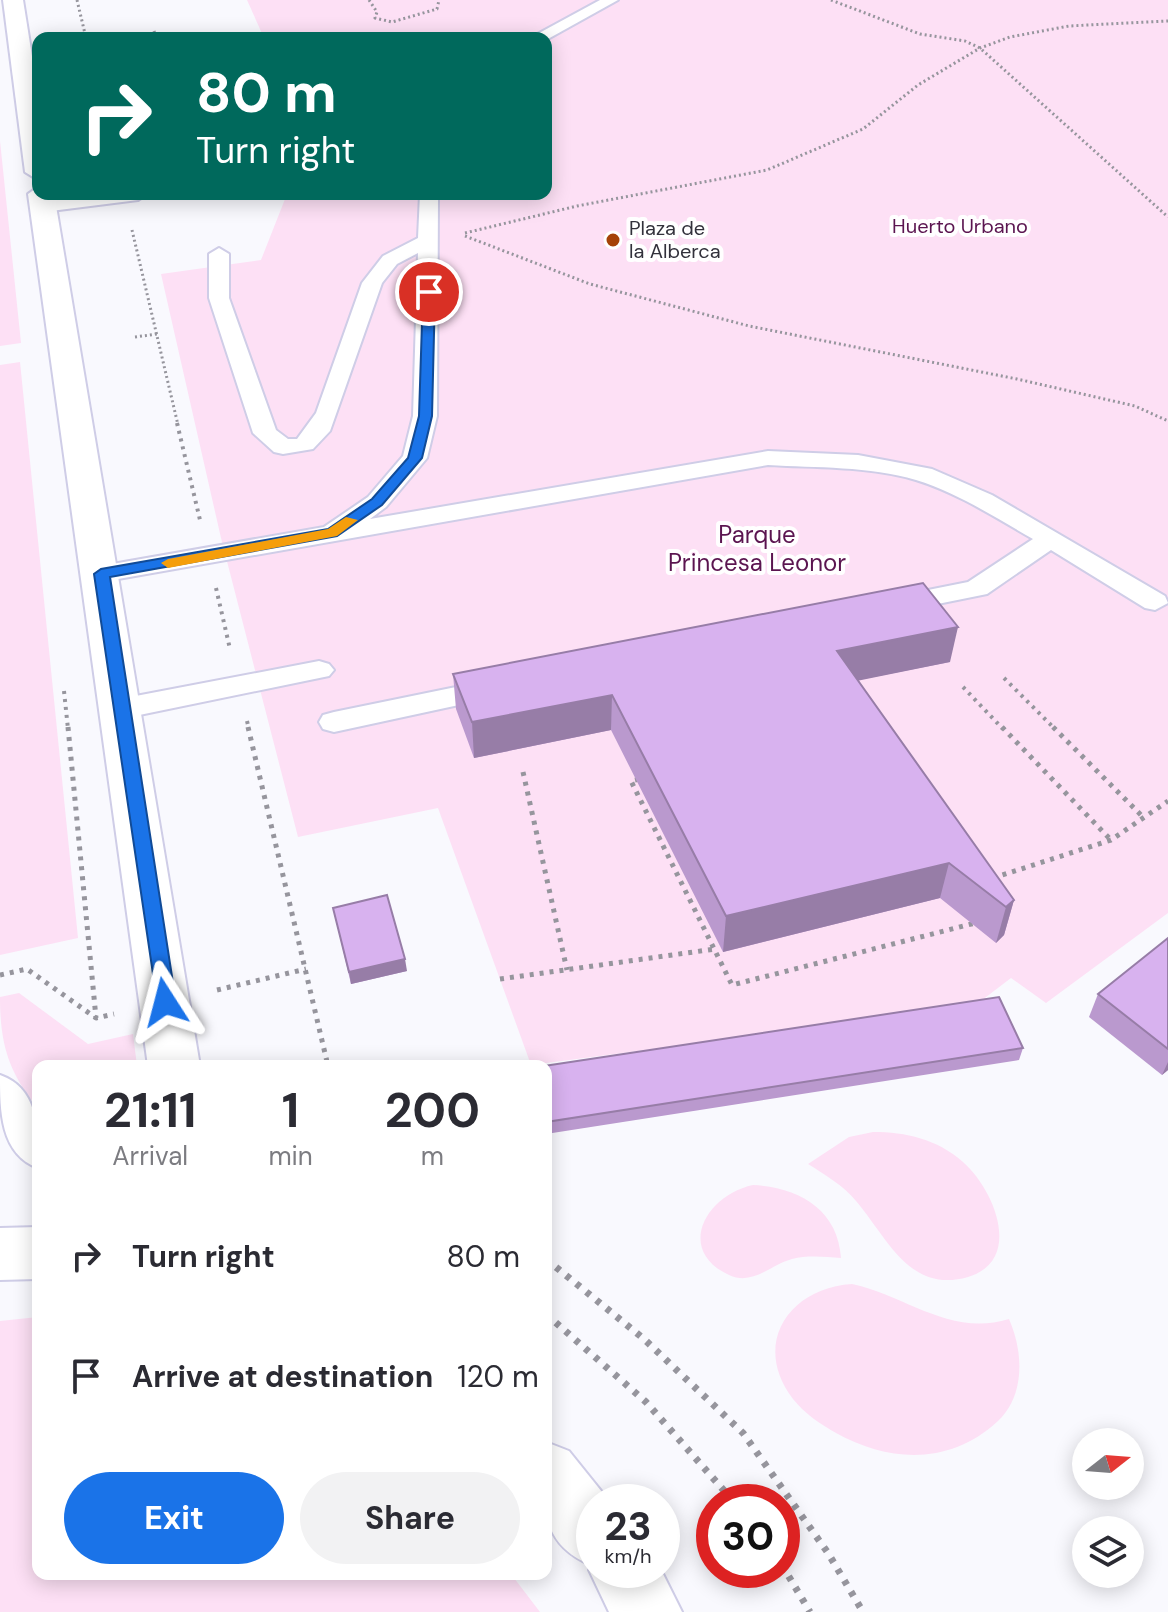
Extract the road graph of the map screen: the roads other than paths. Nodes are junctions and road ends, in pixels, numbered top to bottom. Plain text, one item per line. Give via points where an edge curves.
1 (13, 0) edge
2 (611, 0) edge
3 (550, 32) edge
4 (32, 129) edge
5 (43, 200) edge
6 (429, 200) edge
7 (429, 240) junction
8 (219, 254) dead end
9 (332, 533) junction
10 (1051, 539) junction
11 (101, 574) junction
12 (1155, 602) dead end
13 (866, 610) edge
14 (319, 670) dead end
15 (518, 683) edge
16 (120, 709) junction
17 (334, 722) dead end
18 (173, 1060) edge
19 (0, 1091) edge
20 (32, 1142) edge
21 (32, 1253) edge
22 (0, 1254) edge
23 (552, 1482) edge
24 (576, 1512) edge
25 (633, 1588) edge
26 (648, 1612) edge

1 - 4 street
2 - 3 lane
5 - 11 street
6 - 7 lane
7 - 8 lane via 387,261 361,299 338,389 321,430 306,445 283,447 265,433 219,298
7 - 9 lane via 425,416 415,458 377,502
9 - 10 lane via 768,458 858,462 923,474
9 - 11 lane
10 - 12 lane
10 - 13 lane via 977,588
11 - 16 street
14 - 16 lane
15 - 17 lane
16 - 18 street
19 - 20 lane
21 - 22 street
23 - 24 street
25 - 26 street

